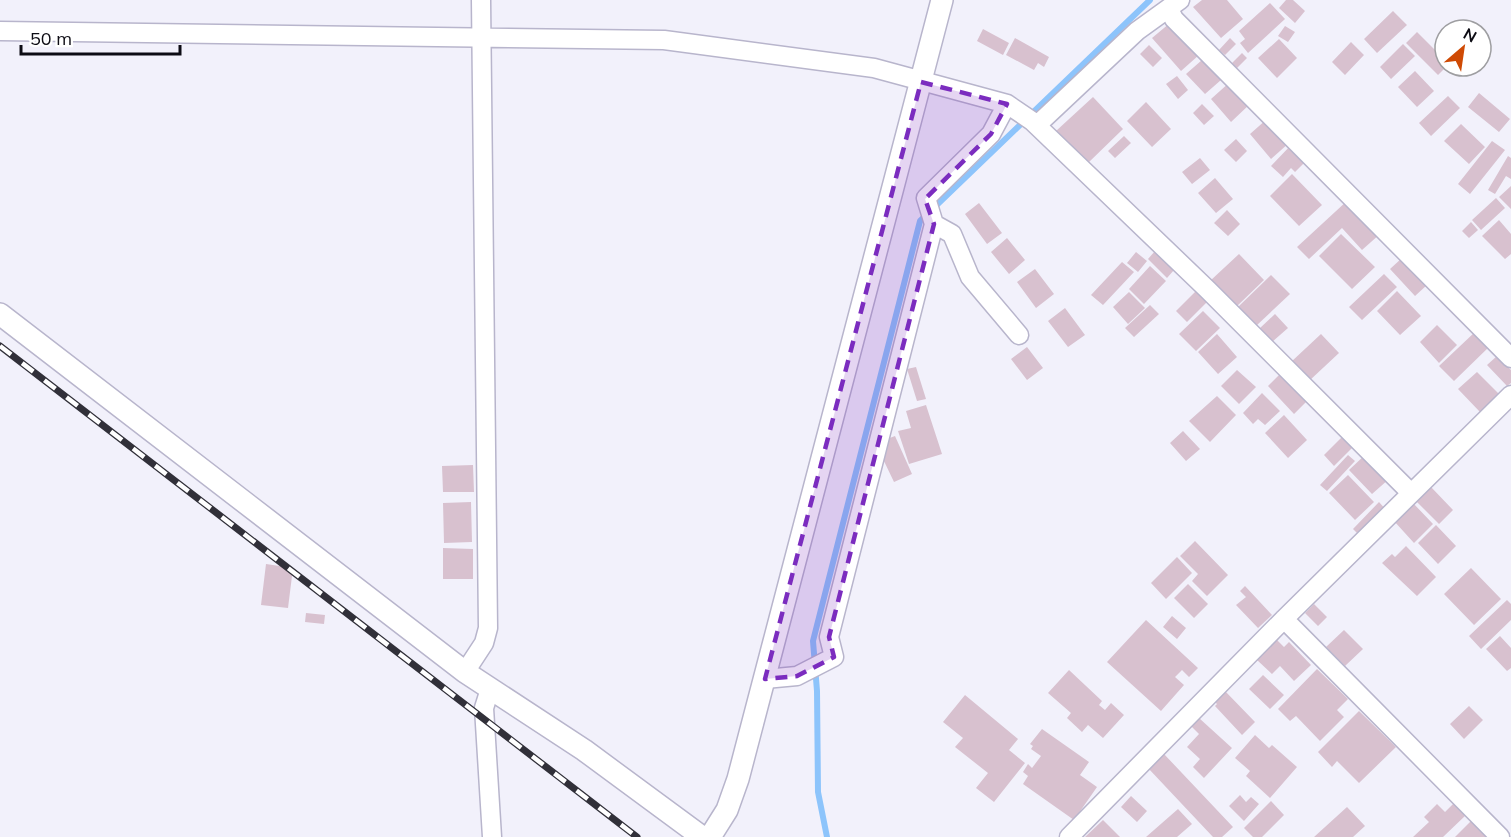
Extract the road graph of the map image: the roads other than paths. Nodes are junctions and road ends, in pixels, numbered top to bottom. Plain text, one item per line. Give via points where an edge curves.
1 (481, 0) edge
2 (942, 0) edge
3 (1174, 4) edge
4 (0, 31) edge
5 (481, 37) junction
6 (921, 82) junction
7 (1024, 115) junction
8 (932, 216) junction
9 (0, 314) edge
10 (1018, 335) dead end
11 (1511, 358) edge
12 (1511, 395) edge
13 (1411, 493) junction
14 (1284, 619) junction
15 (465, 672) junction
16 (765, 679) junction
17 (490, 689) junction
18 (492, 837) edge
19 (702, 837) edge
20 (710, 837) edge
21 (1069, 837) edge
22 (1500, 837) edge

1 - 5 street
2 - 6 street
3 - 7 street
3 - 11 street via 1174,19
4 - 5 street
5 - 6 street via 664,40 874,68
5 - 15 street via 488,627 484,643
6 - 7 street
6 - 16 street
7 - 8 street via 991,134 926,198
7 - 13 street via 1208,290
8 - 10 street via 952,234 970,277
8 - 16 street via 829,637 834,657 797,676
9 - 15 street
12 - 13 street
13 - 14 street
14 - 21 street
14 - 22 street
15 - 17 street
16 - 20 street via 738,779 727,810
17 - 18 street via 484,708
17 - 19 street via 584,750

